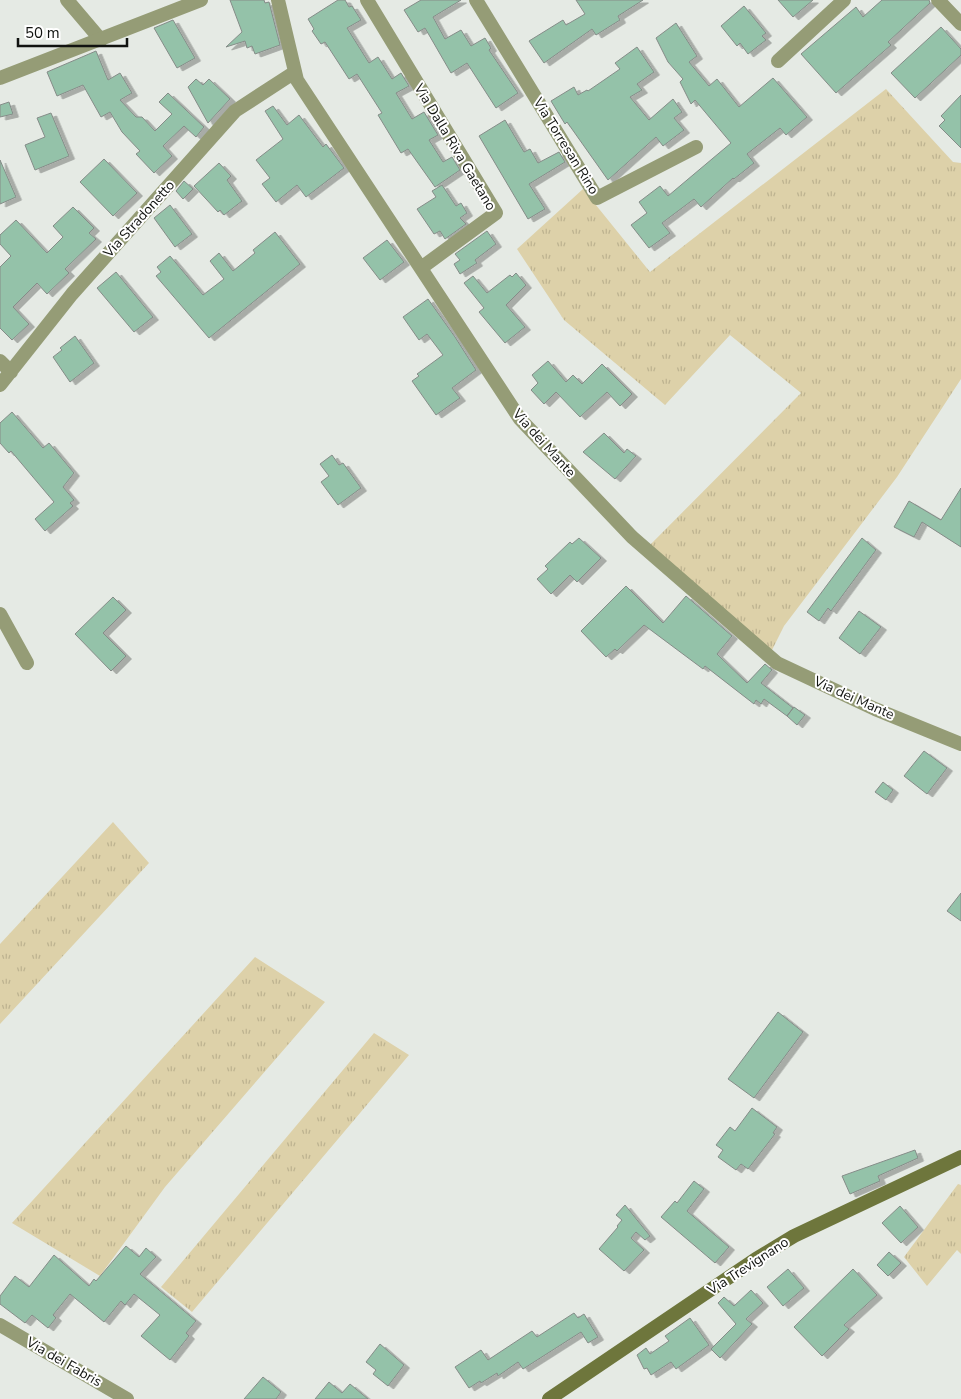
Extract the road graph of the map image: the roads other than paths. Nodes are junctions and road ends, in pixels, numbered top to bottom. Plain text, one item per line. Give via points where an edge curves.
1 (67, 0) edge
2 (201, 0) edge
3 (278, 0) edge
4 (367, 0) edge
5 (476, 0) edge
6 (844, 0) edge
7 (938, 0) edge
8 (961, 24) edge
9 (101, 40) junction
10 (778, 61) dead end
11 (295, 72) junction
12 (0, 78) edge
13 (696, 147) dead end
14 (420, 268) junction
15 (0, 361) edge
16 (11, 372) junction
17 (0, 385) edge
18 (0, 614) edge
19 (27, 663) dead end
20 (961, 744) edge
21 (961, 1157) edge
22 (0, 1325) edge
23 (127, 1399) edge
24 (549, 1399) edge

1 - 9 street
2 - 9 street
3 - 11 street, Via dei Mante
4 - 14 street, Via Dalla Riva Gaetano via 496,213
5 - 13 street, Via Torresan Rino via 597,198
6 - 10 street
7 - 8 street
9 - 12 street
11 - 14 street, Via dei Mante via 297,80
11 - 16 street, Via Stradonetto via 235,110 72,294
14 - 20 street, Via dei Mante via 520,420 632,537 777,663 875,709
15 - 16 street
16 - 17 street, Via Stradonetto
18 - 19 street
21 - 24 main road, Via Trevignano via 794,1236
22 - 23 street, Via dei Fabris

